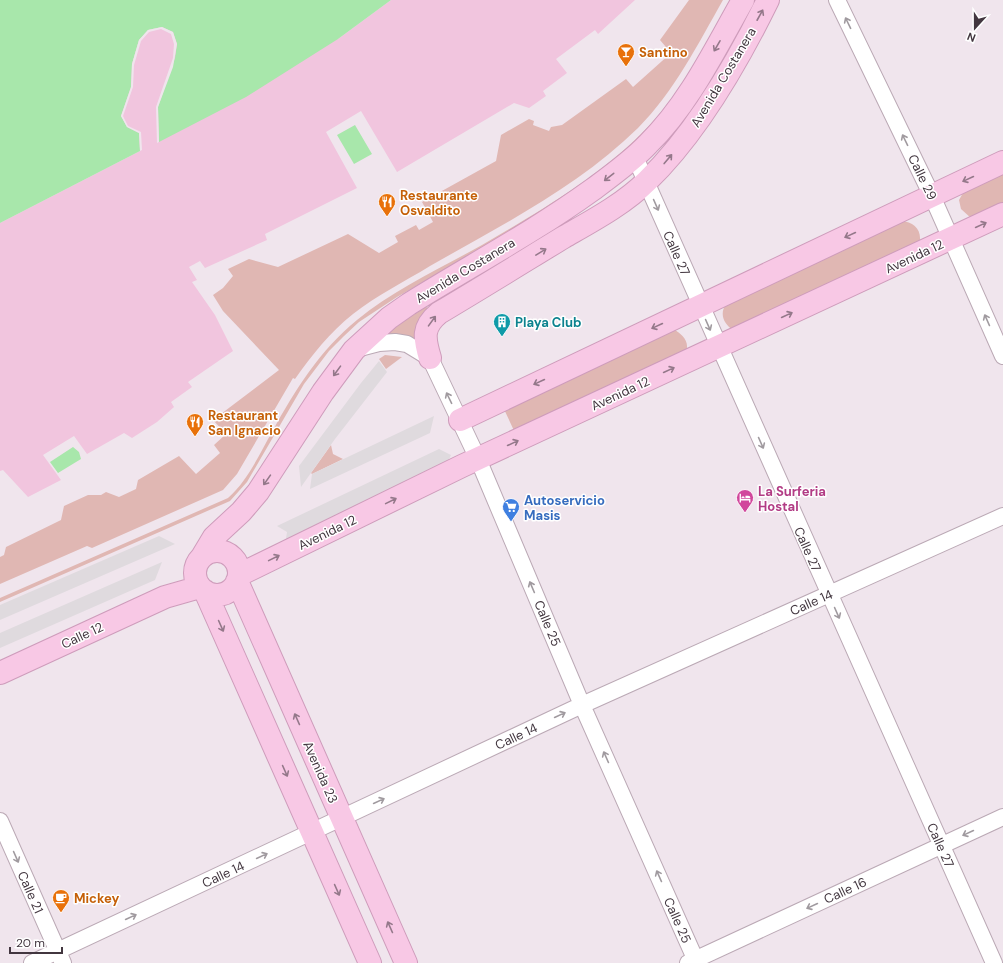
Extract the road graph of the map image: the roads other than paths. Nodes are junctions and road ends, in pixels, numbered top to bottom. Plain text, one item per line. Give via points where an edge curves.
1 (743, 0) edge
2 (768, 0) edge
3 (837, 0) edge
4 (635, 157) junction
5 (1003, 162) edge
6 (646, 183) junction
7 (932, 196) junction
8 (1003, 214) edge
9 (952, 238) junction
10 (700, 306) junction
11 (718, 347) junction
12 (354, 350) junction
13 (1003, 356) edge
14 (430, 358) junction
15 (460, 420) junction
16 (478, 459) junction
17 (1003, 516) edge
18 (199, 561) junction
19 (238, 578) junction
20 (203, 589) junction
21 (828, 594) junction
22 (165, 597) junction
23 (0, 673) edge
24 (582, 705) junction
25 (1003, 817) edge
26 (342, 819) junction
27 (0, 821) edge
28 (312, 833) junction
29 (941, 846) junction
30 (60, 957) edge
31 (694, 962) edge
32 (32, 963) edge
33 (370, 963) edge
34 (406, 963) edge
35 (994, 963) edge

1 -> 4 main road, Avenida Costanera via 687,95 654,138
6 -> 2 main road, Avenida Costanera via 682,142 702,114
7 -> 3 street, Calle 29
4 - 6 street, Calle 27
4 -> 12 main road, Avenida Costanera via 539,226 409,304 389,318
5 -> 7 main road
6 -> 10 street, Calle 27
14 -> 6 main road, Avenida Costanera via 425,342 426,332 428,324 440,313 587,224
7 - 9 street, Calle 29
7 -> 10 main road
9 -> 8 main road, Avenida 12
11 -> 9 main road, Avenida 12
13 -> 9 street, Calle 29
10 -> 11 street, Calle 27
10 -> 15 main road
16 -> 11 main road, Avenida 12
11 -> 21 street, Calle 27
12 - 14 street via 379,343 395,342 407,344
12 -> 18 main road, Avenida Costanera via 323,392 258,492 214,537
15 -> 14 street, Calle 25
15 - 16 street, Calle 25
19 -> 16 main road, Avenida 12
24 -> 16 street, Calle 25
17 - 21 street, Calle 14
18 - 19 main road via 213,551 226,553 236,562
18 - 20 main road via 195,576
18 - 22 main road, Calle 12
19 - 20 main road via 230,591 224,594 212,594
26 -> 19 main road, Avenida 23
20 - 22 main road, Calle 12
20 -> 28 main road
21 - 24 street, Calle 14
21 -> 29 street, Calle 27
22 - 23 main road, Calle 12
26 -> 24 street, Calle 14
31 -> 24 street, Calle 25
25 -> 29 street, Calle 16
26 - 28 street, Calle 14
34 -> 26 main road, Avenida 23
27 -> 30 street, Calle 21
30 -> 28 street, Calle 14
28 -> 33 main road
29 -> 31 street, Calle 16
29 - 35 street, Calle 27
30 - 32 street, Calle 14

